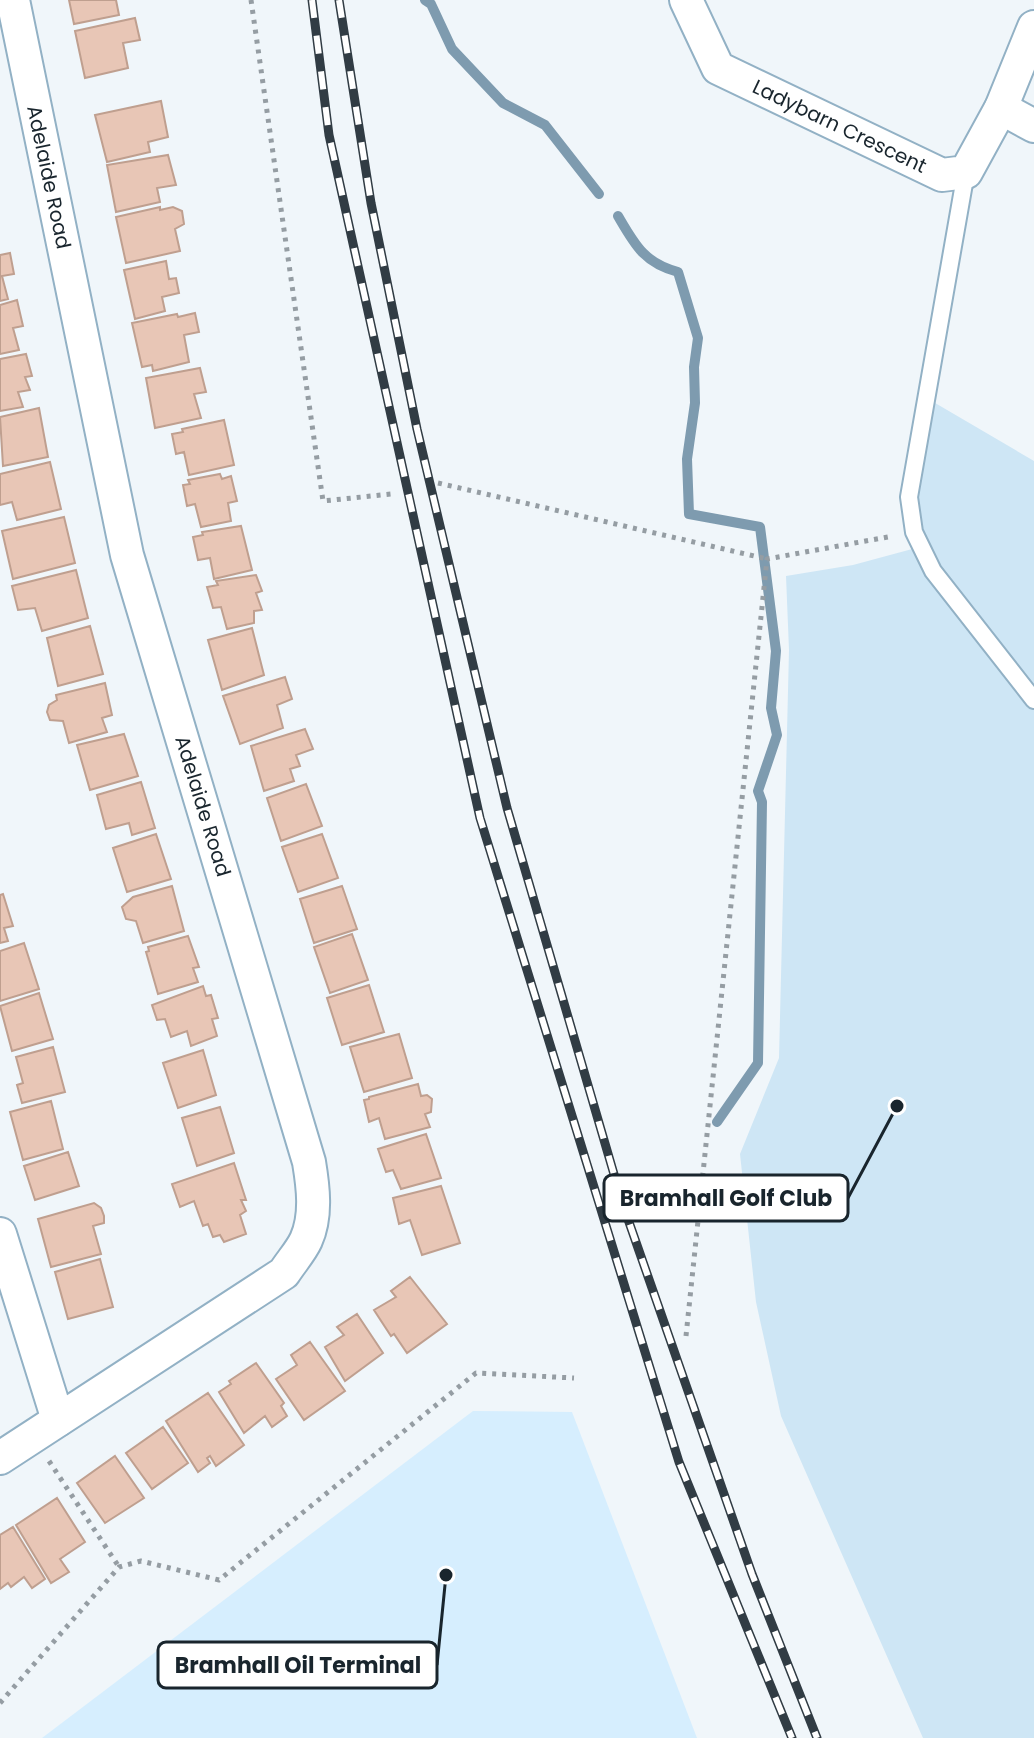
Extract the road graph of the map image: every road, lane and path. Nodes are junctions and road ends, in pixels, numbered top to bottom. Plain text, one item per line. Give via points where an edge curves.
1 (13, 0) edge
2 (251, 0) edge
3 (686, 0) edge
4 (1034, 27) edge
5 (1001, 108) junction
6 (1034, 126) edge
7 (966, 172) junction
8 (438, 483) dead end
9 (391, 494) dead end
10 (914, 532) junction
11 (767, 559) junction
12 (1034, 700) edge
13 (0, 1234) edge
14 (686, 1336) dead end
15 (574, 1378) dead end
16 (46, 1428) junction
17 (0, 1458) edge
18 (119, 1567) junction
19 (0, 1703) edge

1 - 16 street, Adelaide Road via 127,555 313,1187 306,1240 284,1273
2 - 9 path via 323,501
3 - 7 street, Ladybarn Crescent via 718,68 942,175
4 - 5 street
5 - 6 street
5 - 7 street
7 - 10 lane via 909,497
8 - 11 path
10 - 11 path
10 - 12 lane via 933,571
11 - 14 path
13 - 16 street
15 - 18 path via 476,1373 219,1580 141,1561
16 - 17 street, Adelaide Road
16 - 18 path
18 - 19 path

